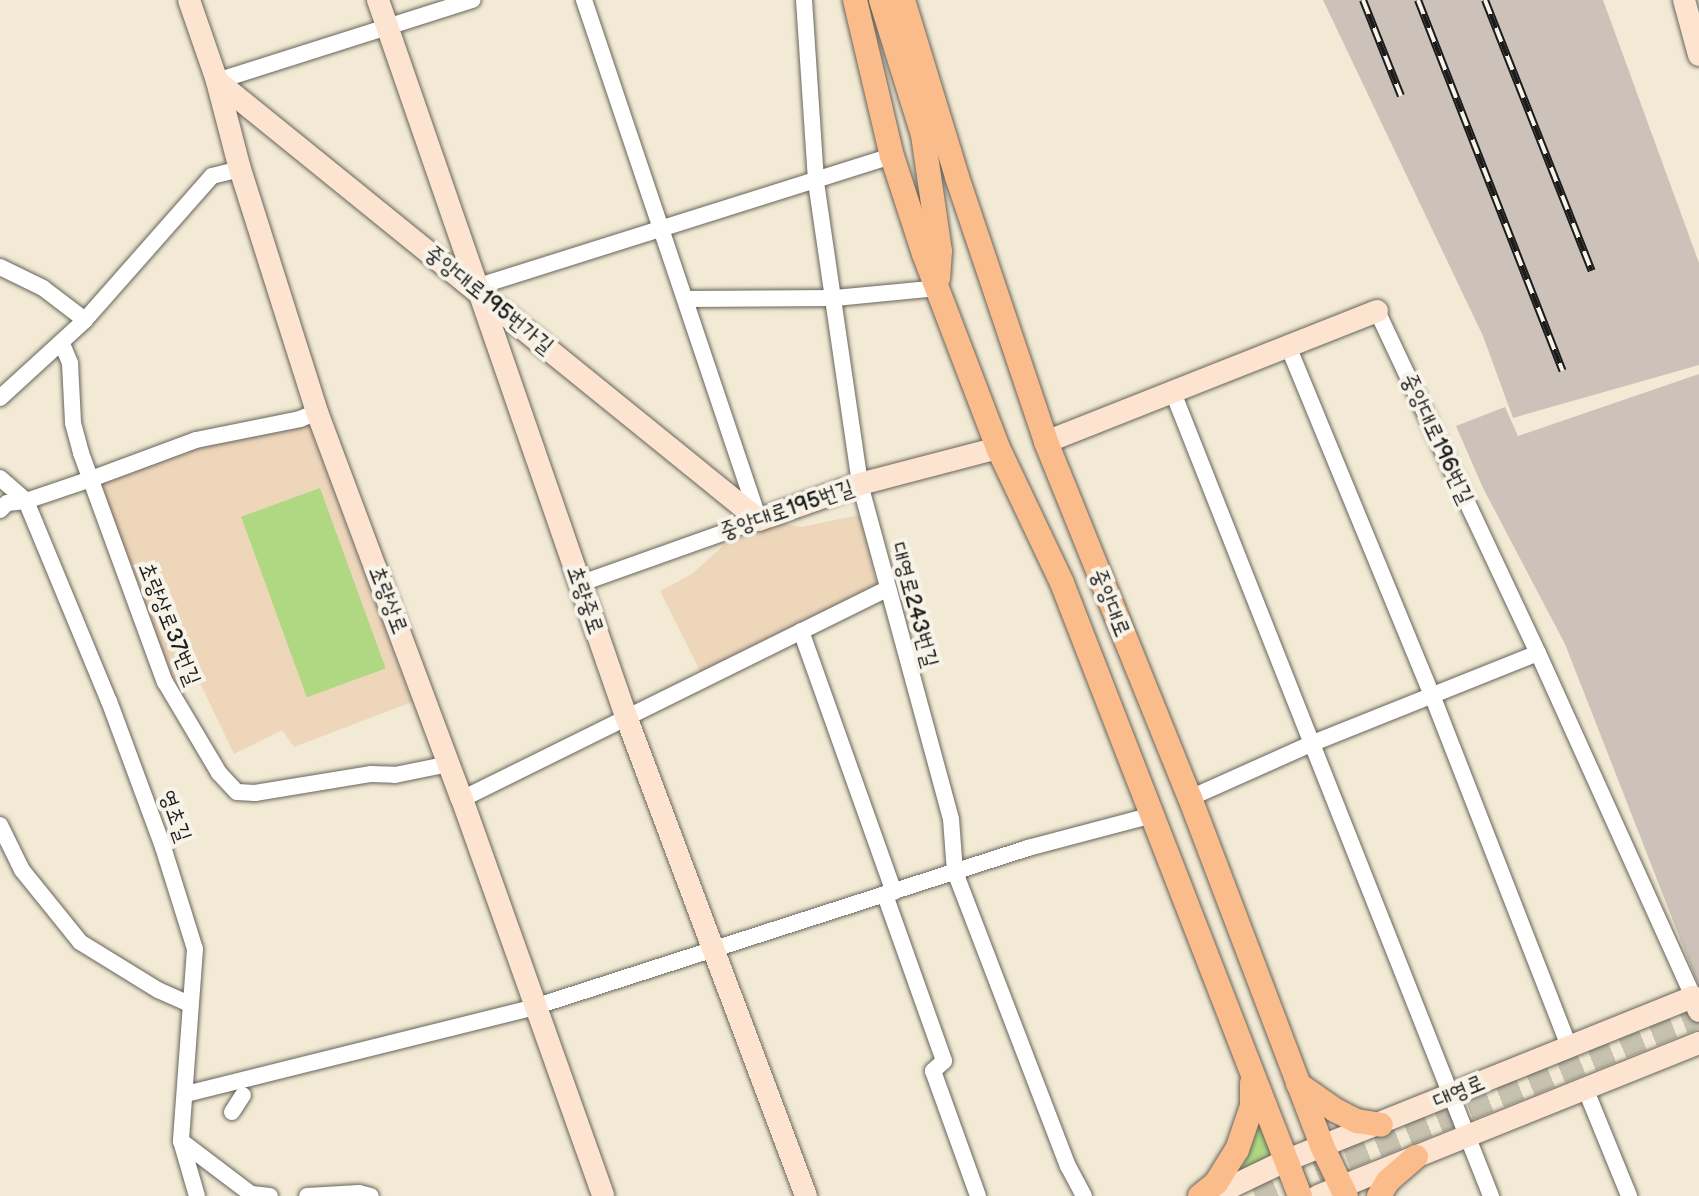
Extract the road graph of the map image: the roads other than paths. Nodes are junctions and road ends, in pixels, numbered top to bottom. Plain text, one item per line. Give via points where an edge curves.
1 (189, 0) edge
2 (378, 0) edge
3 (472, 0) edge
4 (584, 0) edge
5 (804, 0) edge
6 (855, 0) edge
7 (881, 0) edge
8 (903, 0) edge
9 (1684, 0) edge
10 (388, 29) junction
11 (1699, 55) edge
12 (217, 81) junction
13 (892, 156) junction
14 (240, 169) junction
15 (816, 182) junction
16 (661, 230) junction
17 (0, 267) edge
18 (476, 287) junction
19 (938, 288) junction
20 (835, 298) junction
21 (686, 299) junction
22 (1377, 311) joint
23 (85, 320) junction
24 (62, 344) junction
25 (1288, 346) junction
26 (1172, 390) junction
27 (0, 398) edge
28 (317, 412) junction
29 (1046, 442) junction
30 (998, 448) junction
31 (0, 478) edge
32 (91, 479) junction
33 (860, 484) junction
34 (26, 501) junction
35 (0, 510) edge
36 (759, 520) junction
37 (579, 584) junction
38 (886, 589) junction
39 (801, 631) junction
40 (1538, 653) junction
41 (1432, 695) junction
42 (627, 719) junction
43 (1313, 743) junction
44 (449, 764) junction
45 (1190, 798) junction
46 (462, 799) junction
47 (1149, 816) junction
48 (0, 825) edge
49 (955, 872) junction
50 (890, 894) junction
51 (715, 952) junction
52 (190, 1004) junction
53 (1696, 1004) edge
54 (534, 1007) junction
55 (1699, 1043) edge
56 (1569, 1047) junction
57 (1252, 1077) junction
58 (1298, 1084) junction
59 (1585, 1088) junction
60 (186, 1094) junction
61 (1452, 1094) junction
62 (243, 1095) dead end
63 (232, 1112) dead end
64 (1381, 1125) junction
65 (1466, 1136) junction
66 (181, 1141) junction
67 (1322, 1146) junction
68 (1416, 1157) junction
69 (1285, 1161) junction
70 (1344, 1191) edge
71 (1081, 1195) edge
72 (197, 1196) edge
73 (270, 1196) edge
74 (307, 1196) edge
75 (371, 1196) edge
76 (603, 1196) edge
77 (806, 1196) edge
78 (978, 1196) edge
79 (1200, 1196) edge
80 (1212, 1196) edge
81 (1300, 1196) edge
82 (1318, 1196) edge
83 (1379, 1196) edge
84 (1491, 1196) edge
85 (1629, 1196) edge

1 - 12 street, 초량상로
2 - 10 street, 초량중로
3 - 10 street
4 - 16 street
5 - 15 street, 대영로243번길
6 - 13 main road, 중앙대로
7 - 19 main road, 중앙대로 via 923,135 940,251
8 - 29 main road, 중앙대로
9 - 11 street
10 - 12 street
10 - 18 street, 초량중로
12 - 14 street, 초량상로
12 - 18 street, 중앙대로195번가길
13 - 15 street
13 - 19 main road, 중앙대로
14 - 23 street via 212,176
14 - 28 street, 초량상로
15 - 16 street
15 - 20 street, 대영로243번길
16 - 18 street
16 - 21 street
17 - 23 street via 43,288
18 - 36 street, 중앙대로195번가길
18 - 37 street, 초량중로
19 - 20 street
19 - 30 main road, 중앙대로
20 - 21 street
20 - 33 street, 대영로243번길
21 - 36 street
22 - 25 street, 중앙대로196번길
22 - 40 street, 중앙대로196번길
23 - 24 street
24 - 27 street
24 - 32 street, 초량상로37번길 via 70,363 73,423
25 - 26 street, 중앙대로196번길
25 - 41 street
26 - 29 street, 중앙대로196번길
26 - 43 street
28 - 32 street via 196,440
28 - 44 street, 초량상로
29 - 45 main road, 중앙대로
30 - 33 street, 중앙대로195번길
30 - 47 main road, 중앙대로 via 1062,583
31 - 34 street, 영초길
32 - 34 street
32 - 44 street, 초량상로37번길 via 165,682 219,773 237,792
33 - 36 street, 중앙대로195번길
33 - 38 street, 대영로243번길
34 - 35 street via 7,503
34 - 52 street, 영초길 via 163,847 195,949
36 - 37 street, 중앙대로195번길
37 - 42 street, 초량중로
38 - 39 street
38 - 49 street, 대영로243번길 via 951,819
39 - 42 street
39 - 50 street
40 - 41 street
40 - 53 street, 중앙대로196번길
41 - 43 street
41 - 56 street
42 - 46 street
42 - 51 street, 초량중로
43 - 45 street
43 - 61 street
44 - 46 street, 초량상로
45 - 58 main road, 중앙대로
46 - 54 street, 초량상로
47 - 49 street
47 - 57 main road, 중앙대로
48 - 52 street via 22,870 80,942
49 - 50 street
49 - 71 street, 대영로243번길
50 - 51 street
50 - 78 street via 944,1061 933,1071
51 - 54 street
51 - 77 street, 초량중로
52 - 60 street, 영초길
53 - 56 street, 대영로
54 - 60 street
54 - 76 street, 초량상로
55 - 59 street, 대영로
56 - 61 street, 대영로
57 - 69 main road, 중앙대로
57 - 79 main road via 1252,1106 1237,1150 1216,1183
58 - 64 main road via 1357,1121
58 - 67 main road, 중앙대로
59 - 65 street, 대영로
59 - 85 street
60 - 66 street, 영초길
61 - 64 street, 대영로
61 - 65 street
62 - 63 street
64 - 67 street, 대영로
65 - 68 street, 대영로
65 - 84 street
66 - 72 street, 영초길
66 - 73 street via 251,1194
67 - 69 street, 대영로
67 - 70 main road, 중앙대로
68 - 70 street, 대영로
68 - 83 main road
69 - 80 street, 대영로
69 - 81 main road, 중앙대로
70 - 82 street, 대영로
74 - 75 street

